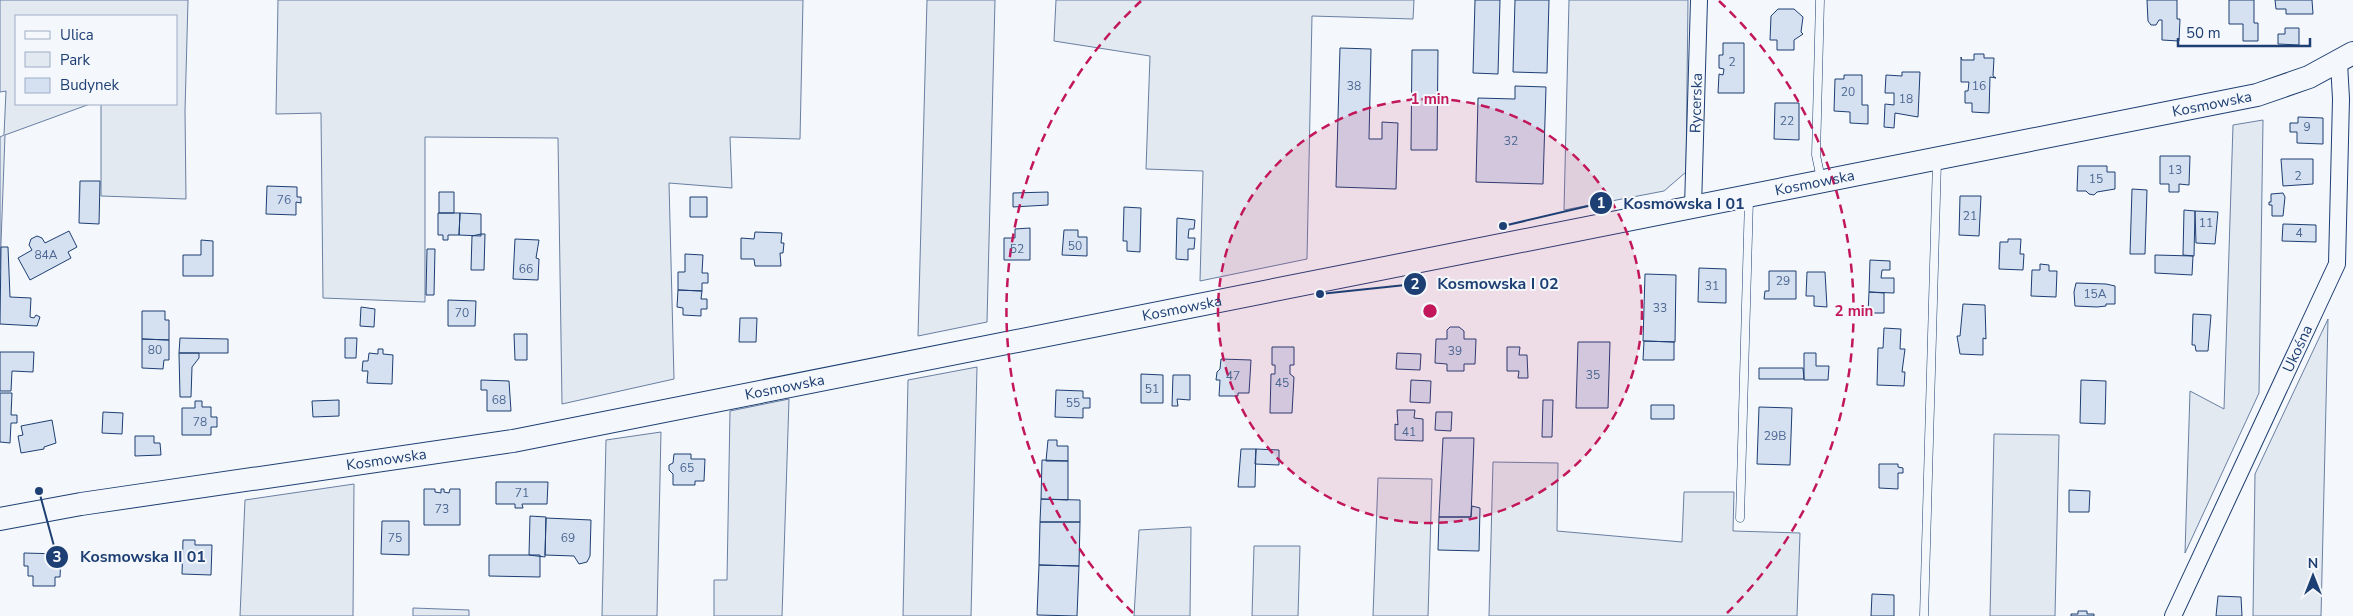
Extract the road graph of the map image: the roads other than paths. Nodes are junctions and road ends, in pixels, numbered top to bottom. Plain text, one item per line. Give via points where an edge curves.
1 (1699, 0) edge
2 (1820, 0) edge
3 (2346, 58) edge
4 (1938, 158) junction
5 (1821, 181) junction
6 (1749, 194) junction
7 (1693, 207) junction
8 (1740, 518) dead end
9 (0, 519) edge
10 (1924, 616) edge
11 (2173, 616) edge

1 - 7 street, Rycerska
2 - 5 lane via 1816,155
3 - 4 street, Kosmowska via 2309,78 2257,95
3 - 11 street, Ukośna via 2341,99 2337,264
4 - 5 street, Kosmowska
4 - 10 lane
5 - 6 street, Kosmowska
6 - 7 street, Kosmowska
6 - 8 lane
7 - 9 street, Kosmowska via 513,441 81,504

